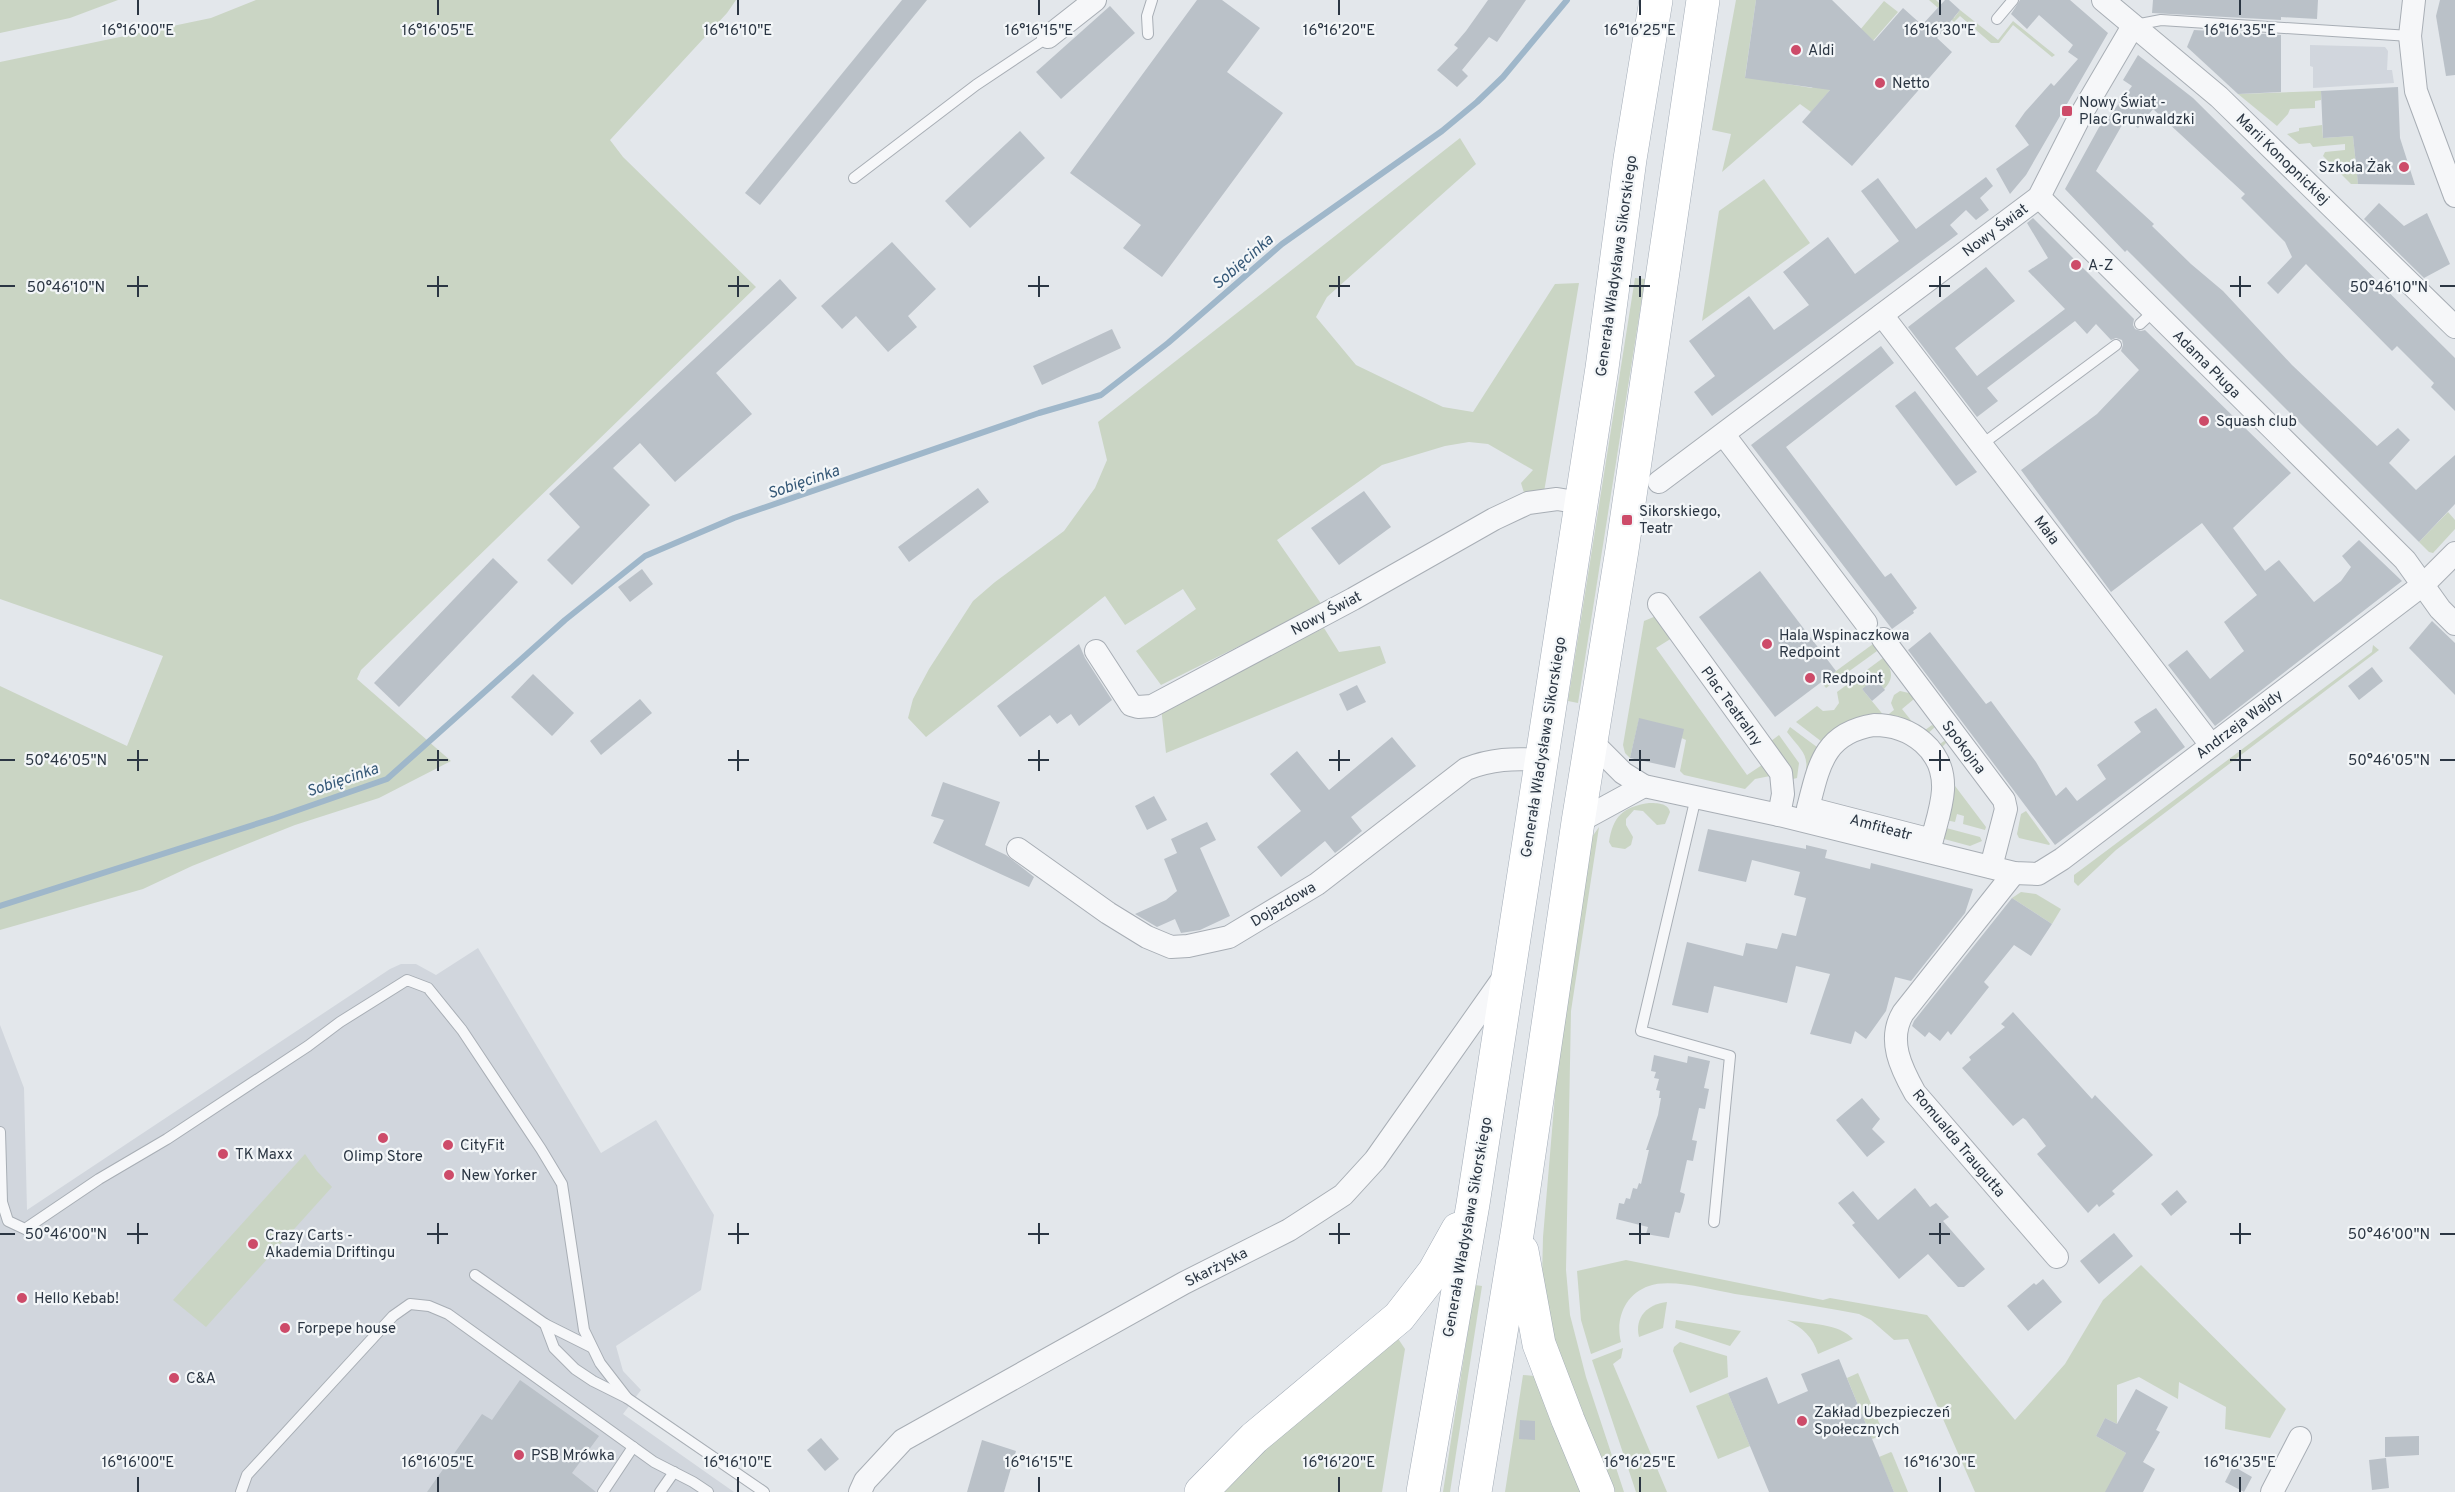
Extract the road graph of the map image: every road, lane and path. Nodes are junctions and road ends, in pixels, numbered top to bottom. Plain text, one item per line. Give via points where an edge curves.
1 (1095, 0) edge
2 (1152, 0) edge
3 (1656, 0) edge
4 (1703, 0) edge
5 (2013, 0) edge
6 (2103, 0) edge
7 (2414, 0) edge
8 (1997, 18) dead end
9 (2133, 26) junction
10 (1148, 34) dead end
11 (2410, 36) junction
12 (1048, 37) joint
13 (854, 178) dead end
14 (2039, 196) junction
15 (2455, 196) edge
16 (1882, 315) junction
17 (2455, 327) edge
18 (2116, 345) dead end
19 (1724, 435) junction
20 (1982, 444) junction
21 (1659, 482) dead end
22 (1581, 503) junction
23 (2455, 553) edge
24 (2424, 584) junction
25 (1659, 604) dead end
26 (1866, 622) dead end
27 (2455, 624) edge
28 (1883, 639) dead end
29 (1096, 651) dead end
30 (1591, 741) junction
31 (2211, 745) junction
32 (1541, 760) junction
33 (1644, 786) junction
34 (1696, 797) junction
35 (1808, 808) joint
36 (1779, 815) junction
37 (1578, 822) junction
38 (1018, 849) dead end
39 (1991, 867) junction
40 (2014, 873) junction
41 (1509, 971) junction
42 (0, 1132) edge
43 (1473, 1204) junction
44 (1714, 1222) dead end
45 (1518, 1228) junction
46 (1462, 1254) junction
47 (2057, 1257) dead end
48 (1511, 1264) junction
49 (475, 1275) dead end
50 (545, 1324) junction
51 (591, 1347) junction
52 (627, 1398) junction
53 (2300, 1438) dead end
54 (633, 1447) junction
55 (674, 1472) junction
56 (242, 1492) edge
57 (603, 1492) edge
58 (660, 1492) edge
59 (708, 1492) edge
60 (764, 1492) edge
61 (860, 1492) edge
62 (1201, 1492) edge
63 (1424, 1492) edge
64 (1475, 1492) edge
65 (1598, 1492) edge
66 (2272, 1492) edge

1 - 12 street
2 - 10 lane
3 - 22 main road, Generała Władysława Sikorskiego
4 - 30 main road
5 - 8 lane
6 - 9 street, Marii Konopnickiej
7 - 11 street
9 - 11 lane via 2161,20
9 - 14 street, Nowy Świat
9 - 17 street, Marii Konopnickiej via 2219,97
11 - 15 street via 2416,91
12 - 13 lane via 975,85
14 - 16 street, Nowy Świat
14 - 24 street, Adama Pługa via 2147,318 2404,560
16 - 19 street, Nowy Świat
16 - 20 street, Mała
18 - 20 lane
19 - 21 street, Nowy Świat
19 - 26 street
20 - 31 street, Mała
22 - 29 street, Nowy Świat via 1557,499 1528,503 1494,519 1152,706 1131,705
22 - 32 main road, Generała Władysława Sikorskiego
23 - 24 street, Andrzeja Wajdy
24 - 27 street, Adama Pługa
24 - 31 street, Andrzeja Wajdy
25 - 36 street, Plac Teatralny via 1781,773
28 - 39 street, Spokojna via 2004,800 2006,809
30 - 33 street via 1623,773
30 - 37 main road
31 - 40 street, Andrzeja Wajdy via 2062,859 2038,874
32 - 38 street, Dojazdowa via 1485,761 1466,769 1317,884 1229,937 1188,946 1171,947 1147,937
32 - 41 main road, Generała Władysława Sikorskiego
33 - 34 street
33 - 37 street
34 - 36 street
34 - 44 lane via 1641,1031 1730,1056
35 - 35 street, Amfiteatr via 1825,753 1842,736 1861,727 1888,725 1911,732 1927,746 1940,770 1943,789 1932,840
36 - 39 street
37 - 45 main road
39 - 40 street
40 - 47 street, Romualda Traugutta via 1903,1013 1898,1021 1896,1045 1903,1071 1915,1093
41 - 43 main road, Generała Władysława Sikorskiego
41 - 61 street, Skarżyska via 1375,1160 1343,1195 1289,1230 1184,1283 903,1440 865,1481
42 - 51 lane via 2,1202 9,1221 24,1229 407,980 428,988 462,1030 562,1184 580,1316
43 - 46 main road, Generała Władysława Sikorskiego
43 - 62 main road via 1434,1272 1399,1317 1254,1438
45 - 48 main road
45 - 65 main road via 1539,1344
46 - 48 main road
46 - 63 main road, Generała Władysława Sikorskiego
48 - 64 main road
49 - 50 lane
50 - 51 lane
50 - 52 lane via 561,1356 593,1381
51 - 52 lane
52 - 60 lane
53 - 66 street
54 - 55 lane
54 - 56 lane via 448,1314 410,1304 393,1316 247,1475
54 - 57 lane
55 - 58 lane
55 - 59 lane

